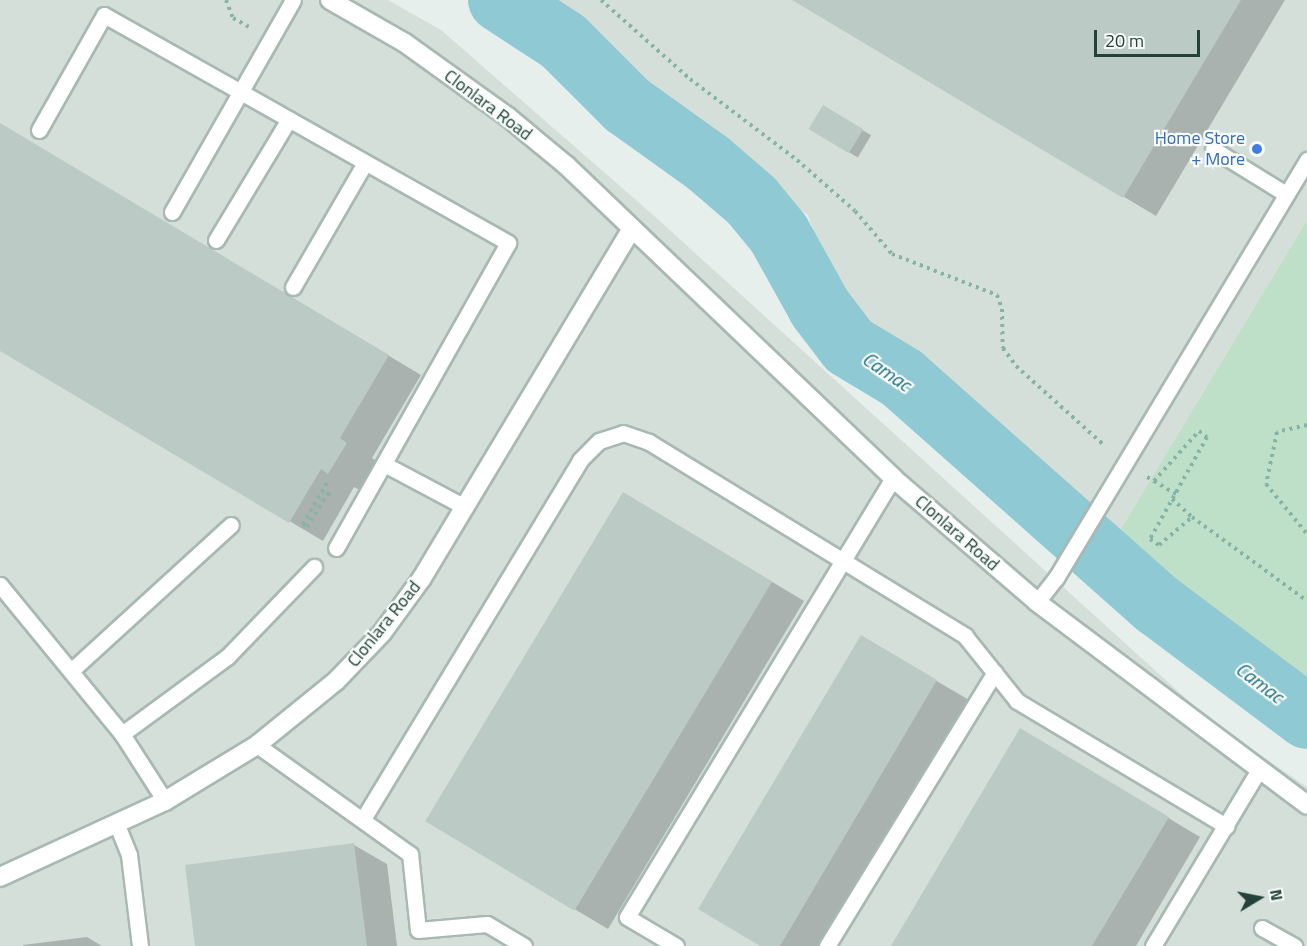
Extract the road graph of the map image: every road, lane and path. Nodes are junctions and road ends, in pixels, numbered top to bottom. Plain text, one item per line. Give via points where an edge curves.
1 (226, 0) edge
2 (293, 0) edge
3 (330, 0) edge
4 (601, 0) edge
5 (271, 39) junction
6 (240, 92) junction
7 (289, 119) junction
8 (39, 130) dead end
9 (1213, 149) dead end
10 (1307, 160) edge
11 (365, 163) junction
12 (1286, 194) junction
13 (171, 212) dead end
14 (632, 230) junction
15 (216, 240) dead end
16 (293, 287) dead end
17 (1307, 425) edge
18 (1125, 462) junction
19 (384, 464) junction
20 (893, 478) junction
21 (1154, 481) junction
22 (1176, 494) junction
23 (1172, 500) junction
24 (465, 507) junction
25 (1192, 517) junction
26 (231, 525) dead end
27 (1307, 534) edge
28 (336, 548) dead end
29 (840, 561) junction
30 (314, 567) dead end
31 (0, 585) edge
32 (1307, 601) edge
33 (1037, 602) junction
34 (72, 670) junction
35 (995, 672) junction
36 (122, 734) junction
37 (257, 745) junction
38 (1258, 771) junction
39 (165, 801) junction
40 (1307, 805) edge
41 (363, 819) junction
42 (117, 825) junction
43 (1226, 826) junction
44 (0, 877) edge
45 (1262, 928) dead end
46 (418, 930) junction
47 (140, 946) edge
48 (420, 946) edge
49 (524, 946) edge
50 (676, 946) edge
51 (827, 946) edge
52 (1153, 946) edge
53 (1294, 946) edge

1 - 5 path via 233,18
2 - 5 lane
3 - 14 street, Clonlara Road via 405,43 508,117
4 - 18 path via 690,79 797,160 855,211 892,254 997,295 1002,309 1003,348 1016,366
5 - 6 lane
6 - 7 lane
6 - 8 lane via 104,15
6 - 13 lane
7 - 11 lane
7 - 15 lane
9 - 12 lane
10 - 12 lane
11 - 16 lane
11 - 19 lane via 508,243
12 - 18 lane
14 - 20 street, Clonlara Road
14 - 24 street, Clonlara Road
17 - 27 path via 1277,432 1266,484
18 - 21 path
18 - 33 lane via 1066,562
19 - 24 lane
19 - 28 lane
20 - 29 lane
20 - 33 street, Clonlara Road
21 - 22 path
21 - 22 path via 1199,431 1207,437
22 - 23 path
23 - 25 path
23 - 25 path via 1150,539 1159,545
24 - 37 street, Clonlara Road via 422,578 382,633 336,681
25 - 32 path
26 - 34 lane
29 - 35 lane via 964,636
29 - 41 lane via 649,442 623,433 599,441 580,460
29 - 50 lane via 627,917
30 - 36 lane via 228,656
31 - 34 lane
33 - 38 street, Clonlara Road
34 - 36 lane
35 - 43 lane via 1017,701
35 - 51 lane
36 - 39 lane
37 - 39 street, Clonlara Road
37 - 41 lane
38 - 40 street, Clonlara Road
38 - 43 lane
39 - 42 street, Clonlara Road
41 - 46 lane via 410,854
42 - 44 street, Clonlara Road
42 - 47 lane via 129,855
43 - 52 lane
45 - 53 lane
46 - 48 lane
46 - 49 lane via 487,924

